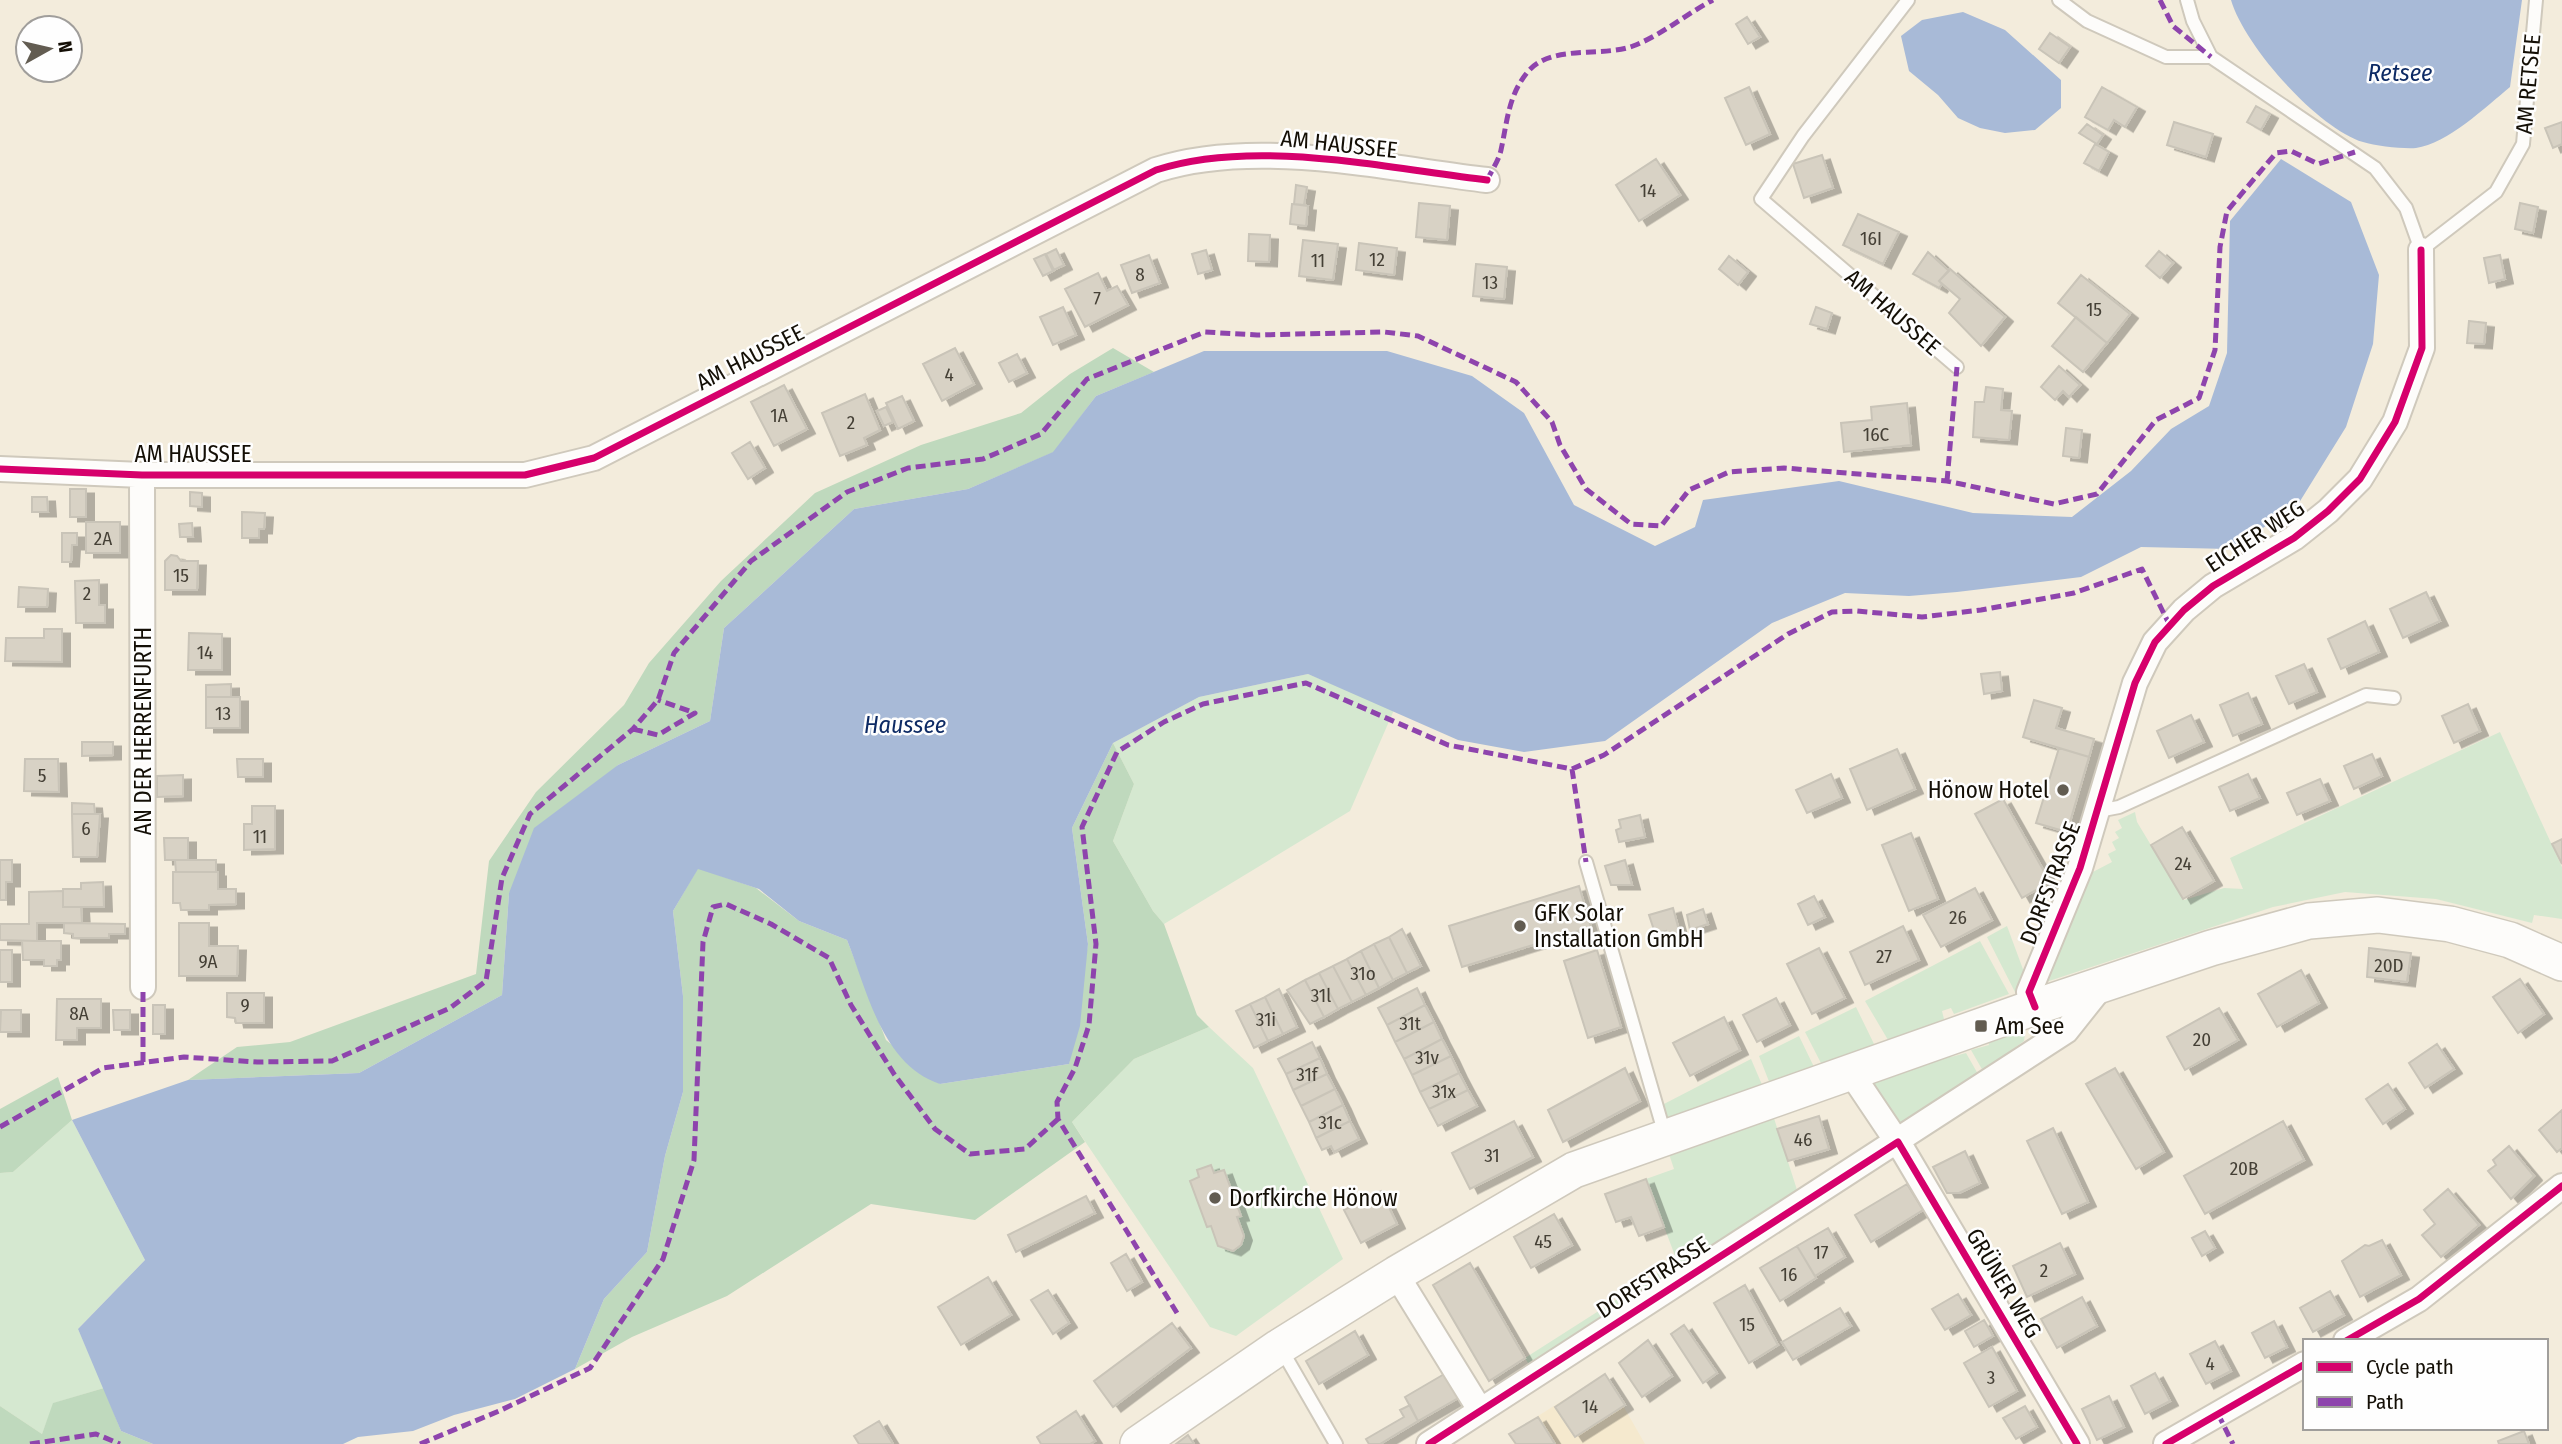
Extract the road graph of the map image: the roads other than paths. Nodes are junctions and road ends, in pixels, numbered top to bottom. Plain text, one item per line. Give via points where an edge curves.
1 (1908, 0) edge
2 (2059, 0) edge
3 (2187, 0) edge
4 (2536, 0) edge
5 (2211, 57) junction
6 (1487, 180) dead end
7 (2421, 250) junction
8 (1957, 367) dead end
9 (0, 469) edge
10 (142, 475) junction
11 (2394, 698) dead end
12 (2098, 811) junction
13 (1586, 862) dead end
14 (2562, 963) edge
15 (144, 987) dead end
16 (2101, 987) junction
17 (2035, 1007) junction
18 (1851, 1073) junction
19 (1665, 1135) junction
20 (1898, 1142) junction
21 (2562, 1186) edge
22 (1396, 1274) junction
23 (2349, 1339) edge
24 (1279, 1347) junction
25 (2303, 1365) edge
26 (1480, 1410) junction
27 (1138, 1444) edge
28 (1336, 1444) edge
29 (1429, 1444) edge
30 (2077, 1444) edge
31 (2166, 1444) edge

1 - 8 lane, AM HAUSSEE via 1803,136 1761,199
2 - 5 lane via 2087,21 2166,58
3 - 5 lane, EICHER WEG
4 - 7 lane, AM RETSEE via 2523,144 2496,192
5 - 7 lane, EICHER WEG via 2375,168 2406,208
6 - 10 street, AM HAUSSEE via 1270,156 1175,164 594,458 524,475
7 - 12 street, EICHER WEG via 2422,348 2410,386 2378,452 2329,511 2294,538 2219,582 2184,610 2155,642 2135,683
9 - 10 street, AM HAUSSEE
10 - 15 street, AN DER HERRENFURTH
11 - 12 lane, DORFSTRASSE via 2366,695 2119,807
12 - 17 street, DORFSTRASSE via 2029,992
13 - 19 lane
14 - 16 main road via 2510,940 2462,927 2378,915 2309,920
16 - 17 main road
16 - 20 street, DORFSTRASSE via 2066,1031
17 - 18 main road
18 - 19 main road
18 - 20 street, GRÜNER WEG
19 - 22 main road via 1574,1170
20 - 26 street, DORFSTRASSE
20 - 30 street, GRÜNER WEG
21 - 23 street via 2419,1299
22 - 24 main road
22 - 26 street
24 - 27 main road
24 - 28 lane
25 - 31 street
26 - 29 street, DORFSTRASSE

